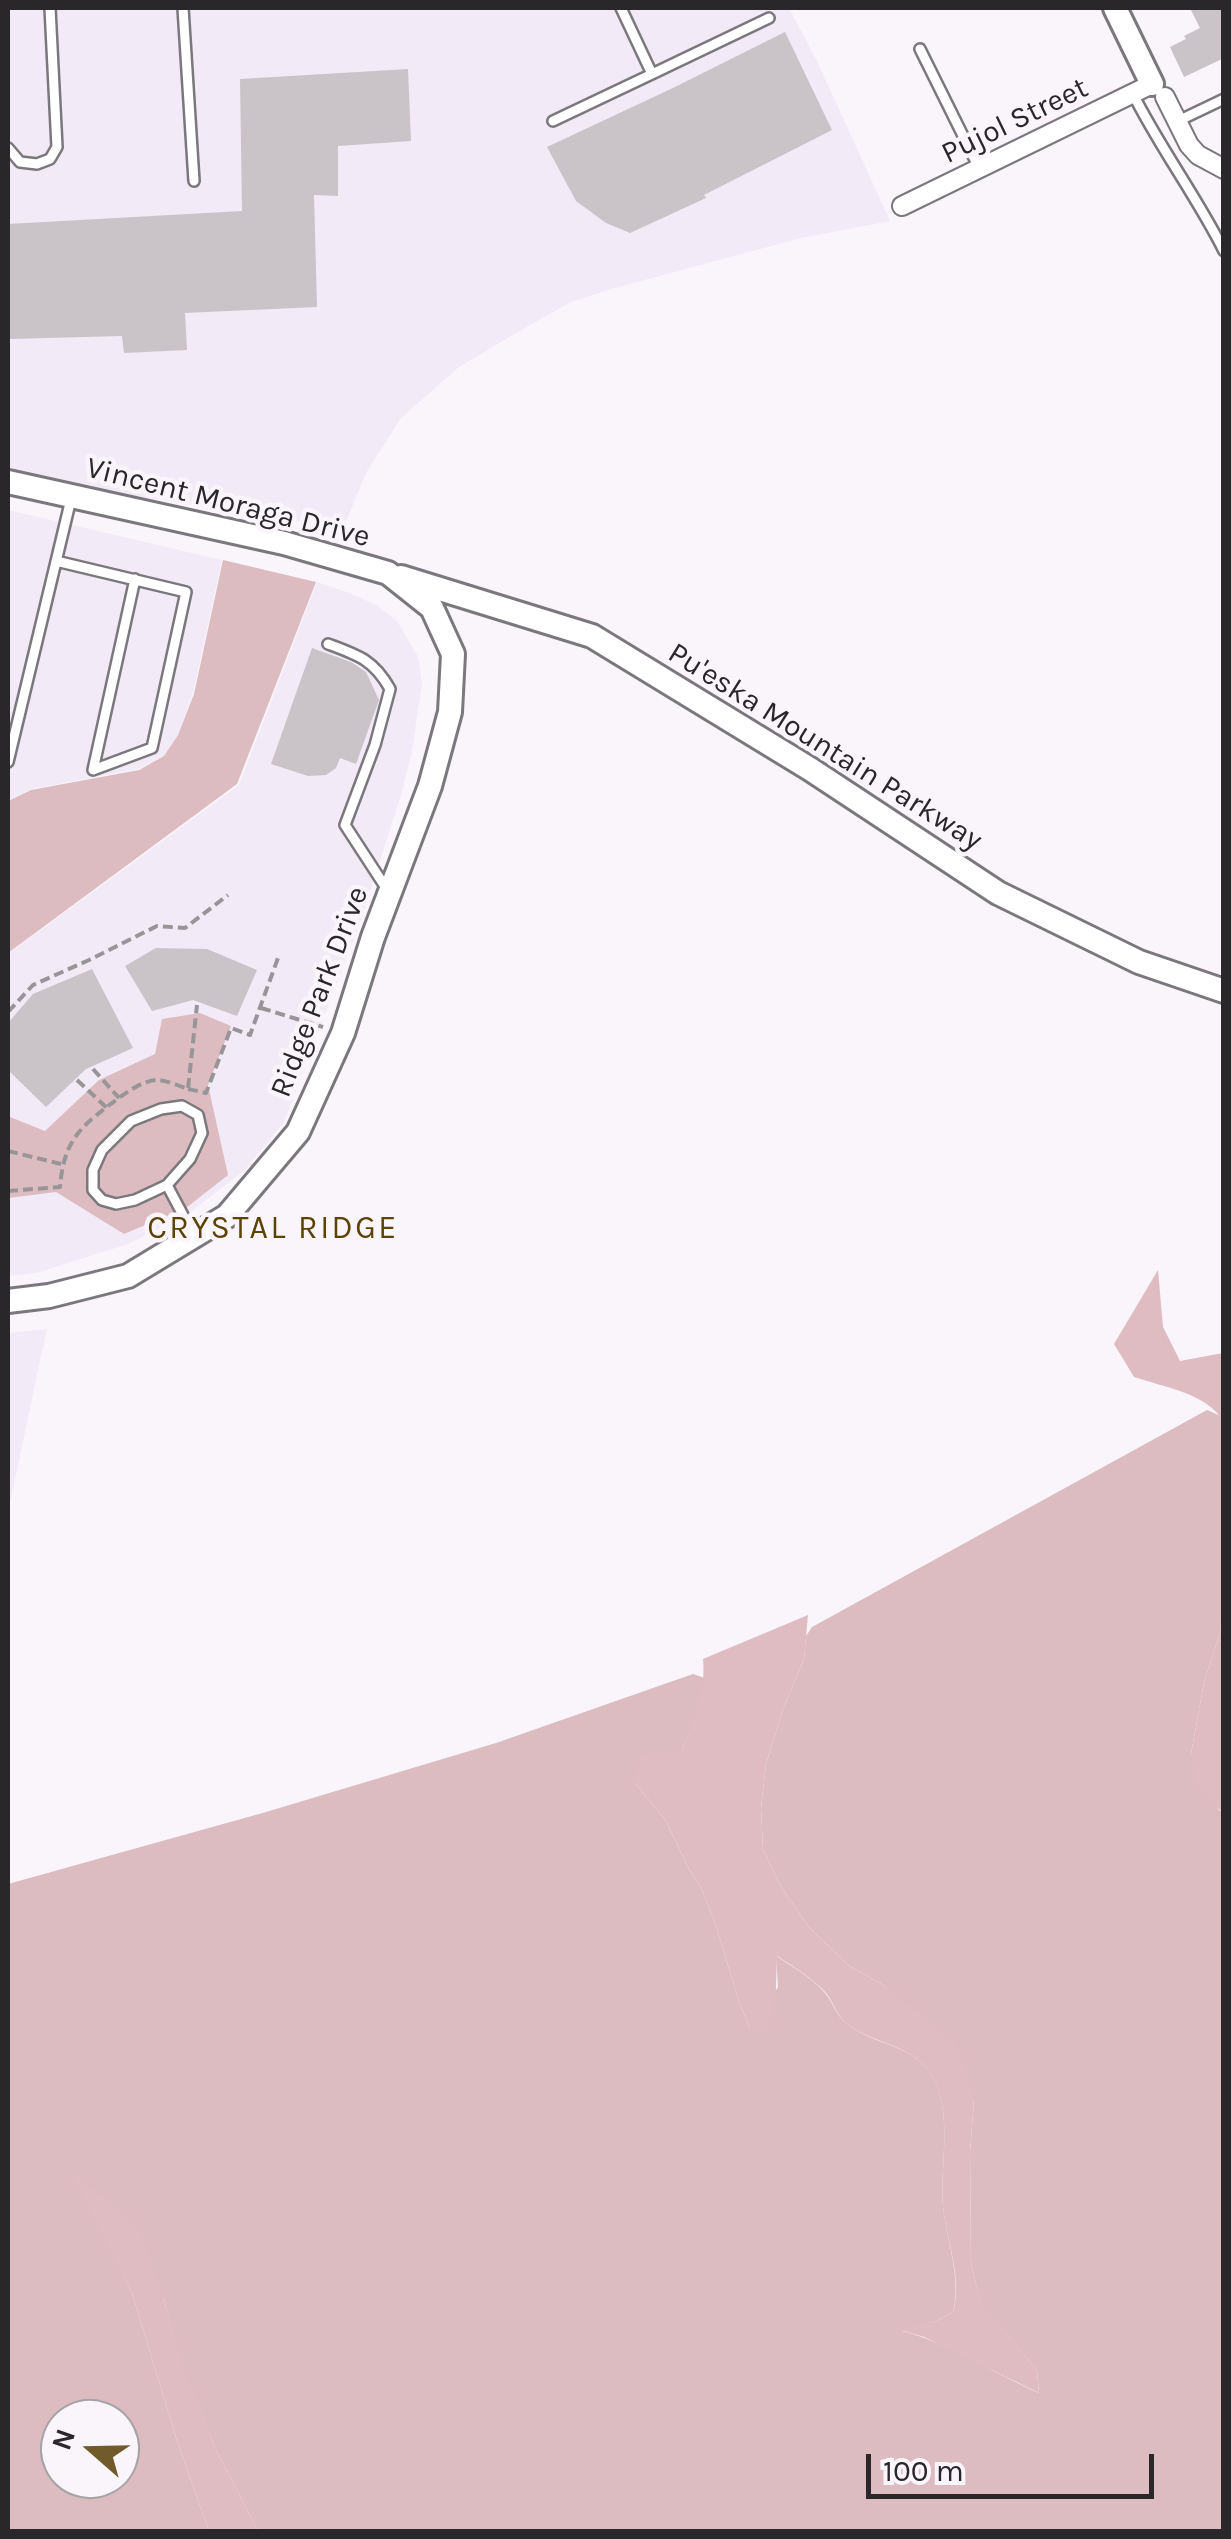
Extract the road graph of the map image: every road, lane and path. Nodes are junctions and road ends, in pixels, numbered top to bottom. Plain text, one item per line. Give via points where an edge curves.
1 (50, 8) edge
2 (184, 8) edge
3 (621, 8) edge
4 (1123, 10) edge
5 (769, 18) dead end
6 (920, 49) dead end
7 (652, 74) junction
8 (1150, 92) junction
9 (1224, 99) edge
10 (553, 121) dead end
11 (1178, 121) junction
12 (8, 148) edge
13 (979, 169) junction
14 (1224, 169) edge
15 (194, 182) dead end
16 (902, 206) dead end
17 (1224, 252) edge
18 (8, 482) edge
19 (72, 496) junction
20 (56, 560) junction
21 (388, 574) junction
22 (135, 580) junction
23 (328, 644) dead end
24 (453, 654) joint
25 (8, 762) edge
26 (390, 893) junction
27 (228, 895) dead end
28 (278, 958) dead end
29 (1224, 991) edge
30 (198, 1004) dead end
31 (261, 1008) junction
32 (8, 1012) edge
33 (342, 1034) junction
34 (94, 1069) dead end
35 (77, 1080) dead end
36 (188, 1088) junction
37 (119, 1098) junction
38 (106, 1108) junction
39 (8, 1151) edge
40 (62, 1164) junction
41 (167, 1184) junction
42 (8, 1191) edge
43 (194, 1236) junction
44 (8, 1301) edge

1 - 12 lane via 57,146 36,164 20,162
2 - 15 lane
3 - 7 lane
4 - 8 street
5 - 7 lane
6 - 13 lane
7 - 10 lane
8 - 11 street
8 - 13 street, Pujol Street
8 - 17 lane via 1155,136
9 - 11 lane
11 - 14 street via 1189,145
13 - 16 street, Pujol Street
18 - 19 street, Vincent Moraga Drive
19 - 20 lane
19 - 21 street, Vincent Moraga Drive via 284,543
20 - 22 lane
20 - 25 lane
21 - 24 street, Vincent Moraga Drive via 432,608
21 - 29 street, Pu'eska Mountain Parkway via 592,636 998,893 1139,962
22 - 22 lane via 186,592 179,626 152,748 93,770
23 - 26 lane via 379,669 390,689 345,825
24 - 26 street, Ridge Park Drive via 450,712
26 - 33 street, Ridge Park Drive
27 - 32 path via 186,928 158,926 33,984
28 - 31 path
30 - 36 path
31 - 33 path
31 - 36 path via 250,1035 232,1028 206,1093
33 - 43 street, Ridge Park Drive via 298,1132 228,1216
34 - 37 path
35 - 38 path
36 - 37 path via 155,1079
37 - 38 path
38 - 40 path via 86,1122
39 - 40 path
40 - 42 path via 60,1187
41 - 41 lane via 202,1133 198,1115 182,1106 131,1121 102,1150 93,1170 94,1190 116,1204
41 - 43 lane
43 - 44 street, Ridge Park Drive via 128,1276

